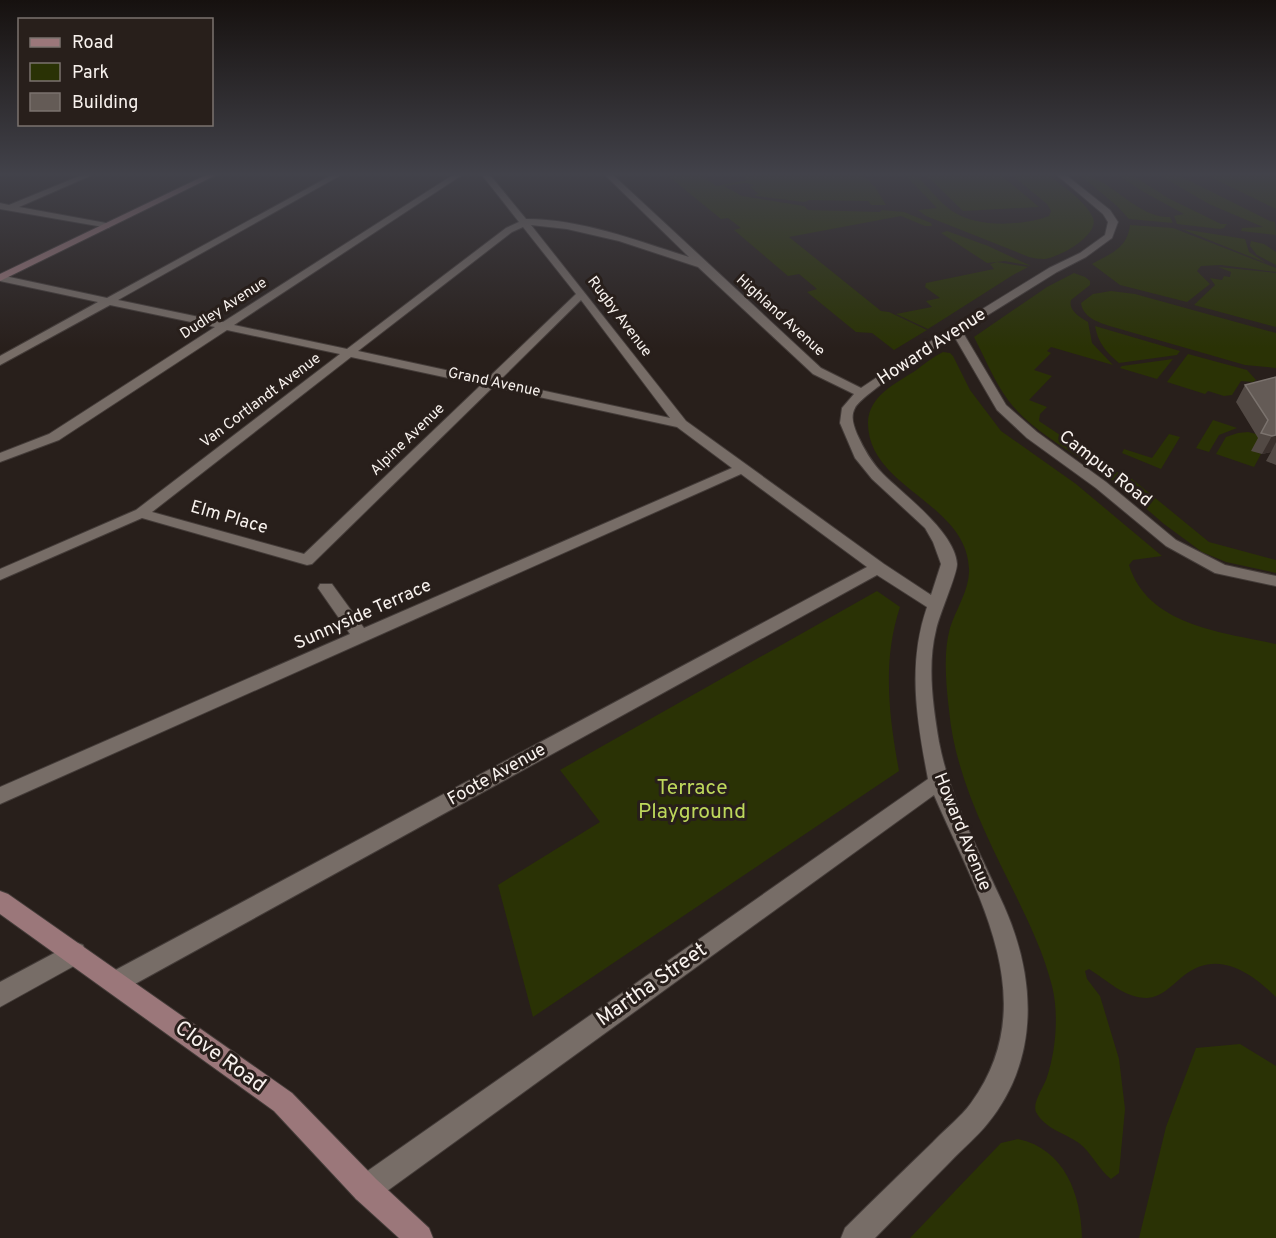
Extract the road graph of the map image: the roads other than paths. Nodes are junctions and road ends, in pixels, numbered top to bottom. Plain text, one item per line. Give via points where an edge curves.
1 (92, 233) edge
2 (232, 233) edge
3 (369, 233) edge
4 (505, 233) edge
5 (534, 233) edge
6 (597, 233) edge
7 (669, 233) edge
8 (1110, 233) edge
9 (702, 265) junction
10 (0, 278) edge
11 (582, 294) junction
12 (109, 300) junction
13 (226, 325) junction
14 (956, 330) junction
15 (352, 352) junction
16 (0, 361) edge
17 (492, 382) junction
18 (862, 393) junction
19 (681, 424) junction
20 (0, 458) edge
21 (741, 469) junction
22 (141, 513) junction
23 (307, 560) joint
24 (878, 568) junction
25 (0, 575) edge
26 (1276, 581) edge
27 (326, 588) dead end
28 (936, 606) junction
29 (361, 637) junction
30 (938, 782) junction
31 (0, 796) edge
32 (0, 902) edge
33 (75, 953) junction
34 (116, 982) junction
35 (0, 995) edge
36 (366, 1189) junction
37 (419, 1238) edge
38 (855, 1238) edge

1 - 10 main road
2 - 12 street
3 - 13 street, Dudley Avenue
4 - 15 street, Van Cortlandt Avenue
5 - 11 street, Rugby Avenue
6 - 9 street
7 - 9 street, Highland Avenue
8 - 14 street, Howard Avenue via 1083,255
9 - 18 street, Highland Avenue via 817,370
10 - 12 street, Grand Avenue
11 - 17 street, Alpine Avenue
11 - 19 street, Rugby Avenue
12 - 13 street, Grand Avenue
12 - 16 street
13 - 15 street, Grand Avenue
13 - 20 street, Dudley Avenue via 54,437
14 - 18 street, Howard Avenue
14 - 26 street, Campus Road via 992,394 1013,420 1171,543 1221,569
15 - 17 street, Grand Avenue
15 - 22 street, Van Cortlandt Avenue
17 - 19 street, Grand Avenue
17 - 23 street, Alpine Avenue
18 - 28 street, Howard Avenue via 848,408 846,423 851,437 867,466 930,525 949,564
19 - 21 street, Grand Avenue
21 - 24 street, Grand Avenue
21 - 29 street, Sunnyside Terrace
22 - 23 street, Elm Place
22 - 25 street, Van Cortlandt Avenue
24 - 28 street, Grand Avenue
24 - 34 street, Foote Avenue
27 - 29 street
28 - 30 street, Howard Avenue via 923,659 924,699
29 - 31 street, Sunnyside Terrace
30 - 36 street, Martha Street
30 - 38 street, Howard Avenue via 1008,948 1016,985 1017,1018 1011,1051 998,1084 979,1114
32 - 33 main road, Clove Road
33 - 34 main road, Clove Road
33 - 35 street
34 - 36 main road, Clove Road via 283,1102
36 - 37 main road, Clove Road

